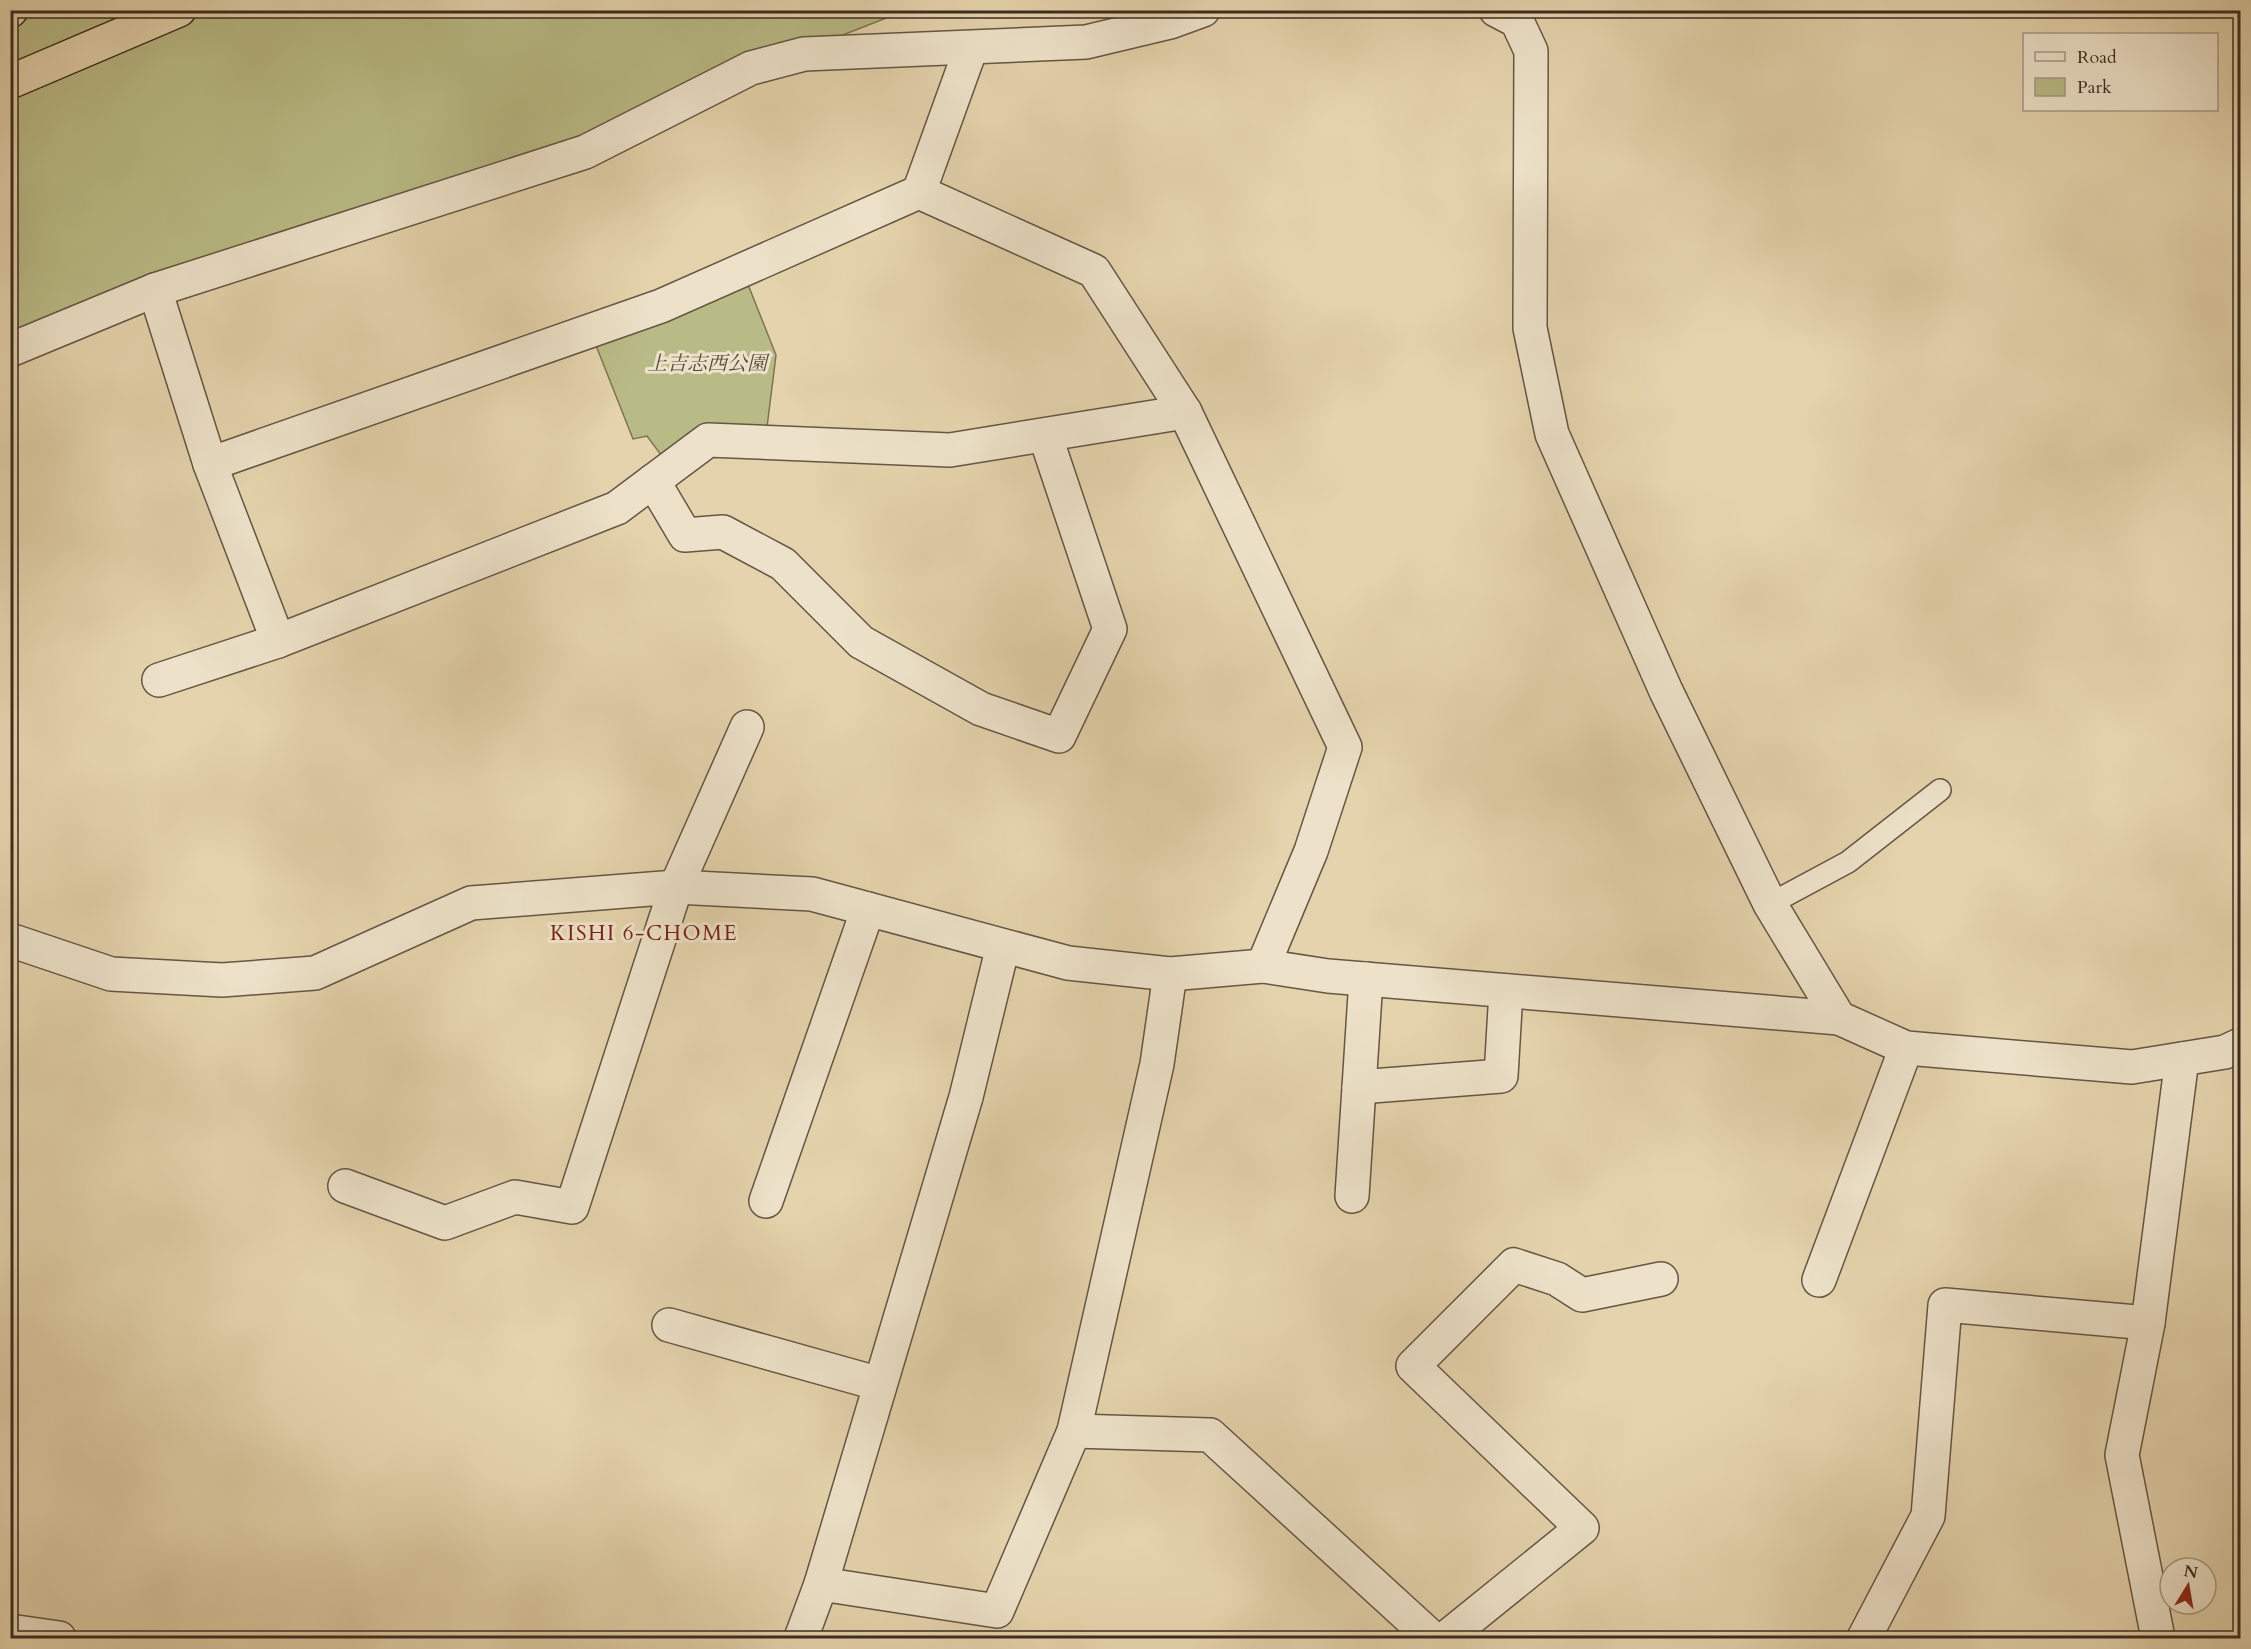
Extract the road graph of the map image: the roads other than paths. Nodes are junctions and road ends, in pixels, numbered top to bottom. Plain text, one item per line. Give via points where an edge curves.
1 (179, 10) edge
2 (1203, 10) edge
3 (1496, 10) edge
4 (971, 48) junction
5 (10, 82) edge
6 (919, 192) junction
7 (155, 290) junction
8 (10, 350) edge
9 (1185, 412) junction
10 (1045, 435) junction
11 (210, 464) junction
12 (653, 480) junction
13 (278, 641) junction
14 (159, 680) dead end
15 (747, 727) dead end
16 (1940, 790) dead end
17 (676, 886) junction
18 (1770, 903) junction
19 (868, 909) junction
20 (10, 940) edge
21 (1003, 945) junction
22 (1263, 966) junction
23 (1170, 974) junction
24 (1366, 979) junction
25 (1506, 991) junction
26 (1839, 1018) junction
27 (2241, 1045) edge
28 (1906, 1048) junction
29 (2182, 1059) junction
30 (1359, 1088) junction
31 (345, 1186) dead end
32 (1352, 1196) dead end
33 (766, 1200) dead end
34 (1661, 1279) dead end
35 (1819, 1281) dead end
36 (2148, 1323) junction
37 (669, 1325) dead end
38 (880, 1384) junction
39 (1074, 1431) junction
40 (821, 1584) junction
41 (10, 1631) edge
42 (59, 1638) edge
43 (801, 1638) edge
44 (1432, 1638) edge
45 (1446, 1638) edge
46 (1864, 1638) edge
47 (2158, 1638) edge

1 - 5 highway
2 - 4 street via 1086,42
3 - 18 street via 1516,21 1530,51 1530,328 1552,434 1666,691
4 - 6 street
4 - 7 street via 804,54 751,68 585,152
6 - 9 street via 1094,271
6 - 11 street via 661,306
7 - 8 street
7 - 11 street
9 - 10 street
9 - 22 street via 1345,747 1311,851
10 - 12 street via 950,450 708,440
10 - 12 street via 1110,629 1059,736 981,709 861,642 783,564 723,532 684,535
11 - 13 street
12 - 13 street via 617,508
13 - 14 street
15 - 17 street
16 - 18 lane via 1848,862
17 - 19 street via 812,894
17 - 20 street via 471,903 315,973 222,980 111,974
17 - 31 street via 572,1207 515,1197 445,1222
18 - 26 street
19 - 21 street
19 - 33 street
21 - 23 street via 1068,963
21 - 38 street via 966,1097
22 - 23 street
22 - 24 street
23 - 39 street via 1157,1064
24 - 25 street
24 - 30 street
25 - 26 street
25 - 30 street via 1501,1076
26 - 28 street
27 - 29 street via 2225,1052
28 - 29 street via 2132,1067
28 - 35 street
29 - 36 street
30 - 32 street
34 - 45 street via 1582,1295 1557,1279 1514,1265 1413,1366 1582,1528
36 - 46 street via 1945,1305 1928,1516
36 - 47 street via 2122,1455
37 - 38 street
38 - 40 street
39 - 40 street via 997,1611
39 - 44 street via 1210,1435
40 - 43 street
41 - 42 street

